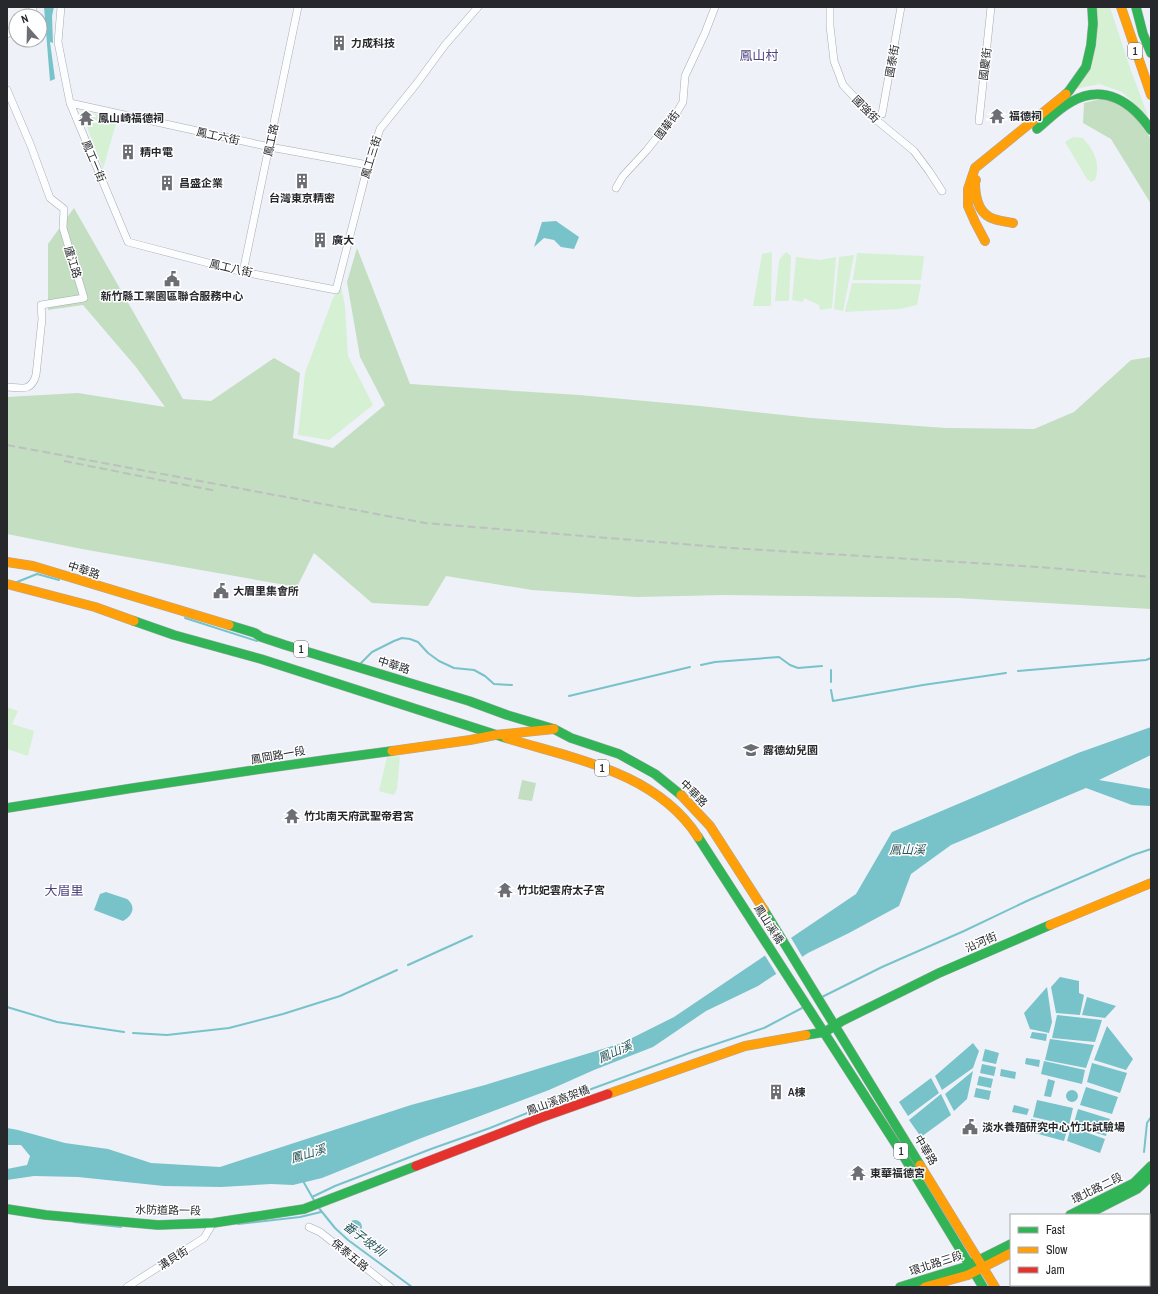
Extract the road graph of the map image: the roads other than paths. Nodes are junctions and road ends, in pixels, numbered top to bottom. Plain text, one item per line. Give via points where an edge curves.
1 (60, 7) edge
2 (298, 7) edge
3 (478, 7) edge
4 (715, 7) edge
5 (830, 7) edge
6 (901, 7) edge
7 (992, 7) edge
8 (1092, 7) edge
9 (1121, 7) edge
10 (1136, 7) edge
11 (1151, 53) edge
12 (7, 90) edge
13 (1151, 95) edge
14 (70, 103) junction
15 (882, 114) dead end
16 (979, 121) dead end
17 (1151, 130) edge
18 (270, 147) junction
19 (368, 165) junction
20 (616, 188) dead end
21 (942, 192) dead end
22 (1013, 222) dead end
23 (985, 241) dead end
24 (128, 242) joint
25 (243, 272) junction
26 (336, 290) joint
27 (7, 387) edge
28 (7, 562) edge
29 (7, 584) edge
30 (554, 729) junction
31 (495, 735) junction
32 (7, 808) edge
33 (710, 826) joint
34 (1151, 883) edge
35 (836, 1025) junction
36 (825, 1032) junction
37 (1151, 1166) edge
38 (1150, 1178) edge
39 (7, 1209) edge
40 (304, 1209) joint
41 (1072, 1214) edge
42 (1088, 1214) edge
43 (213, 1223) junction
44 (309, 1227) dead end
45 (1010, 1245) edge
46 (1010, 1253) edge
47 (981, 1264) junction
48 (971, 1268) junction
49 (1151, 1284) edge
50 (127, 1287) edge
51 (390, 1287) edge
52 (900, 1287) edge
53 (925, 1287) edge
54 (983, 1287) edge
55 (995, 1287) edge
56 (1150, 1287) edge

1 - 14 street, 鳳工一街 via 58,42
2 - 18 street, 鳳工路
3 - 19 street, 鳳工三街 via 444,45 380,129
4 - 20 street, 國華街 via 685,76 683,102
5 - 21 street, 國強街 via 834,61 843,85 874,118 914,151
6 - 15 street, 國泰街
7 - 16 street, 國慶街
8 - 23 main road via 1091,46 1086,67 1078,79 1069,91 975,168 969,182 967,199 971,217
9 - 13 main road, 1
10 - 11 main road, 1
12 - 27 street, 廬江路 via 50,198 64,209 63,228 84,298 41,305 42,319 33,383 26,388
14 - 18 street, 鳳工六街
14 - 24 street, 鳳工一街
17 - 22 main road via 1134,108 1107,94 1087,94 1071,101 981,173 975,182 976,197 982,210 990,218
18 - 19 street, 鳳工六街
18 - 25 street, 鳳工路
19 - 26 street, 鳳工三街
24 - 25 street, 鳳工八街
25 - 26 street, 鳳工八街
28 - 30 main road, 中華路 / 1 via 47,570
29 - 31 main road, 1 via 95,607
30 - 31 main road, 鳳岡路一段
30 - 33 main road, 中華路 / 1 via 571,738 619,754 655,774 677,791
31 - 32 main road, 鳳岡路一段
31 - 36 main road, 鳳山溪橋 / 1 via 596,765 630,778 650,789 674,808 693,829
33 - 35 main road, 鳳山溪橋 / 1
34 - 35 main road, 沿河街 via 939,973
35 - 36 main road, 沿河街
35 - 47 main road, 中華路 / 1
36 - 40 main road, 鳳山溪高架橋 via 745,1046 540,1118
36 - 48 main road, 中華路 / 1
37 - 41 main road, 環北路二段 via 1134,1183
38 - 42 main road, 環北路二段 via 1137,1189
39 - 43 main road, 水防道路一段 via 158,1225
40 - 43 main road, 水防道路一段
43 - 50 street, 溝貝街 via 204,1238
44 - 51 street, 保泰五路 via 320,1232
45 - 47 main road
46 - 47 main road
47 - 48 main road, 環北路三段
47 - 55 main road, 中華路 / 1
48 - 52 main road, 環北路三段 via 964,1267
48 - 53 main road, 環北路三段 via 968,1275
48 - 54 main road, 中華路 / 1
49 - 56 street

